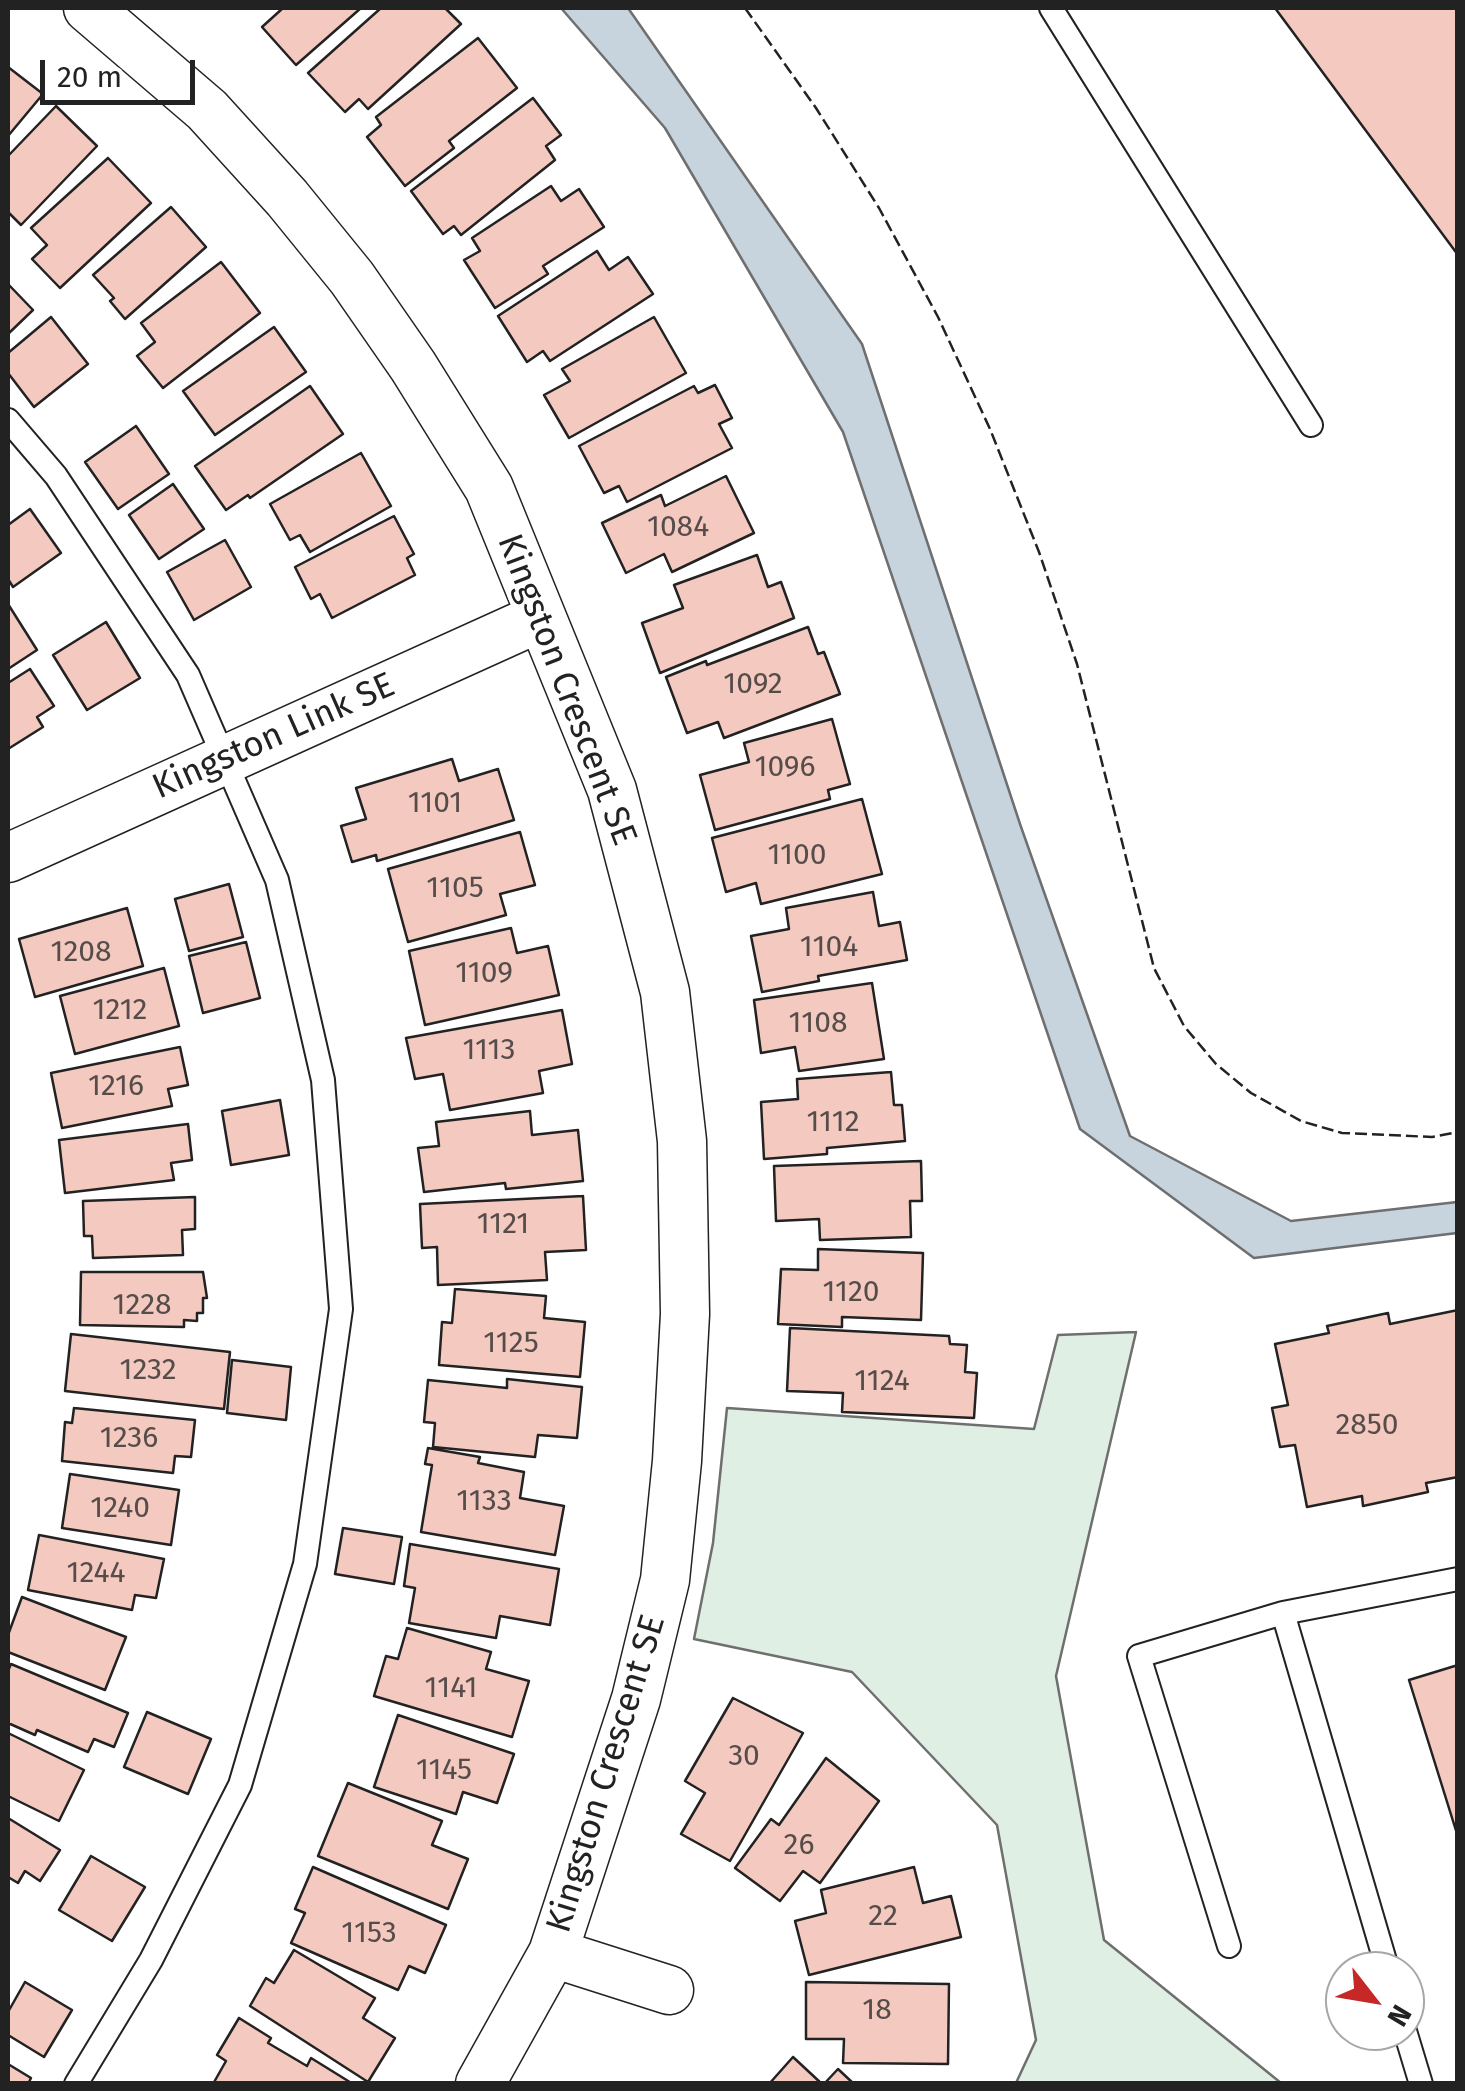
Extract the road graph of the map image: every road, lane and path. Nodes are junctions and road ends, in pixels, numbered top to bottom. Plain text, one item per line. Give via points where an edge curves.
1 (88, 8) edge
2 (1051, 8) edge
3 (8, 420) edge
4 (1311, 425) dead end
5 (541, 617) junction
6 (225, 758) junction
7 (8, 858) edge
8 (1458, 1579) edge
9 (1283, 1612) junction
10 (1229, 1946) dead end
11 (1382, 1951) edge
12 (553, 1953) junction
13 (670, 1990) dead end
14 (1411, 2051) edge
15 (76, 2084) edge
16 (480, 2084) edge
17 (1421, 2084) edge

1 - 5 street, Kingston Crescent SE via 207,110 352,278 488,488
2 - 4 lane
3 - 6 lane via 56,476 188,675
5 - 6 street, Kingston Link SE
5 - 12 street, Kingston Crescent SE via 612,790 665,992 682,1141 686,1314 664,1580 636,1699
6 - 7 street, Kingston Link SE
6 - 15 lane via 277,880 323,1080 341,1308 306,1564 240,1785 151,1960
8 - 9 lane
9 - 10 lane via 1139,1656
9 - 11 lane
12 - 13 street
12 - 16 street, Kingston Crescent SE
14 - 17 lane

